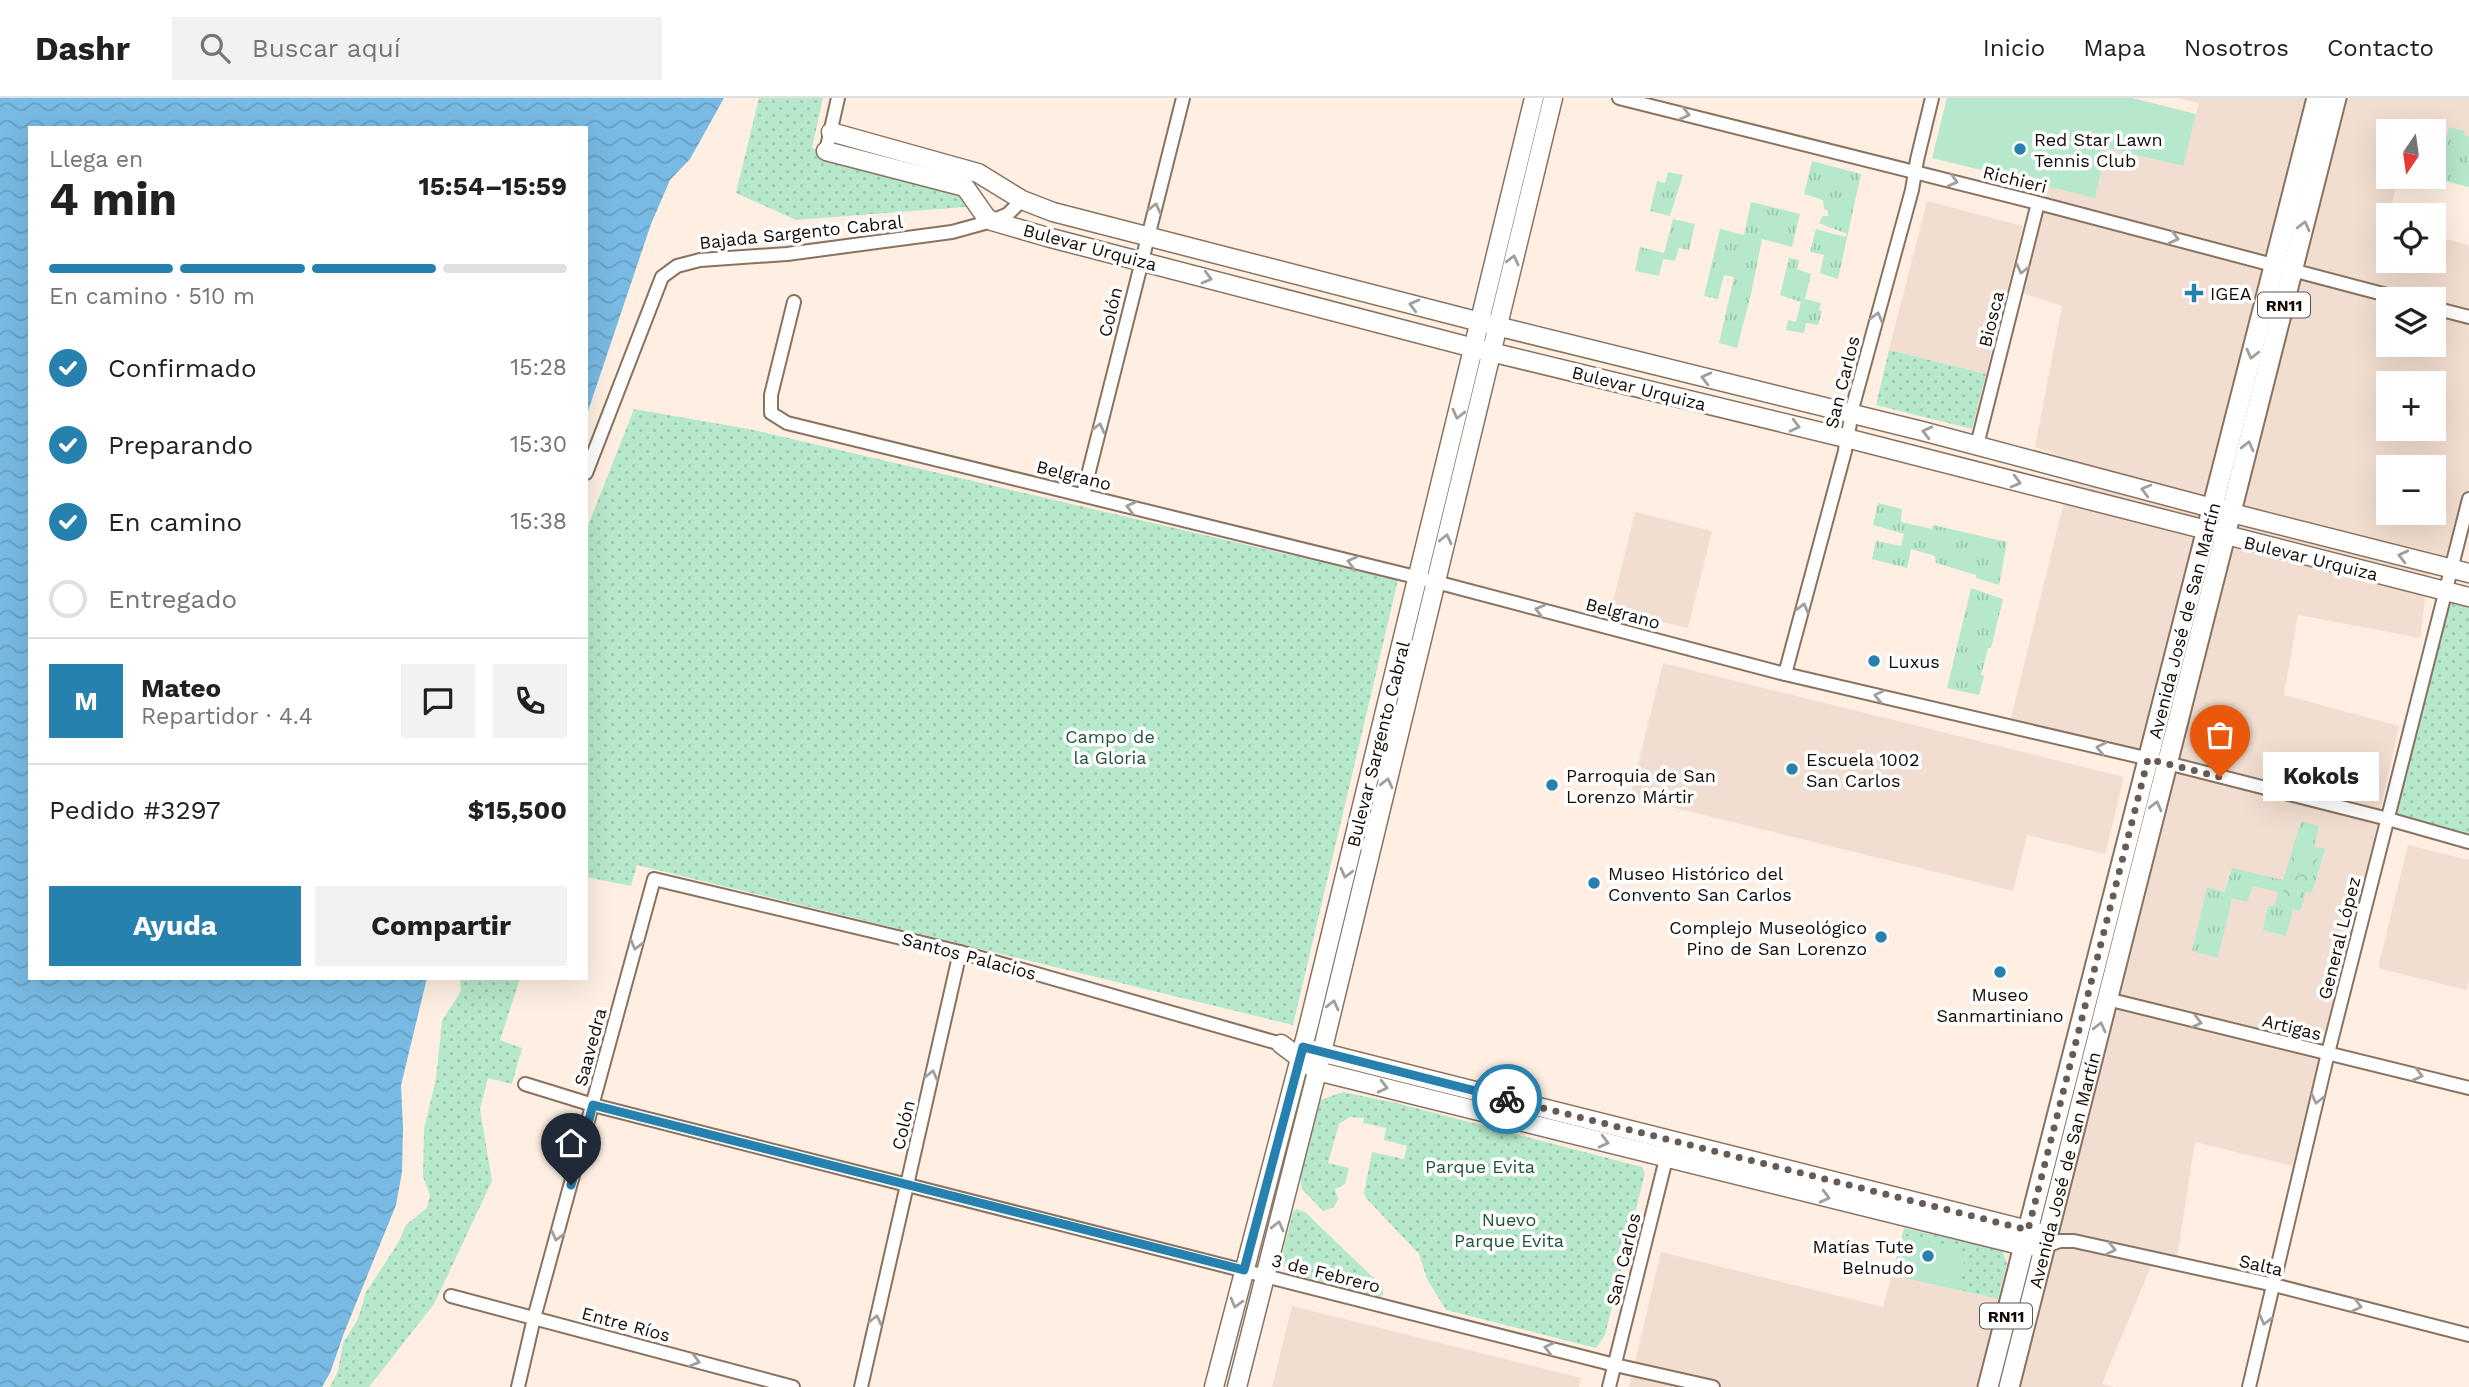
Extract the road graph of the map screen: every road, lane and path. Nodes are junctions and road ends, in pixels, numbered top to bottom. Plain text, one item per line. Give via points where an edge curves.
1 (838, 98) edge
2 (1183, 98) edge
3 (1534, 98) edge
4 (1553, 98) edge
5 (1619, 98) edge
6 (1932, 98) edge
7 (2317, 98) edge
8 (2336, 98) edge
9 (831, 132) junction
10 (826, 151) joint
11 (1916, 171) junction
12 (1023, 200) junction
13 (2038, 202) junction
14 (992, 222) junction
15 (1148, 235) junction
16 (1141, 261) junction
17 (2284, 267) junction
18 (2376, 292) edge
19 (794, 302) dead end
20 (2446, 311) edge
21 (2469, 317) edge
22 (1489, 325) junction
23 (1482, 350) junction
24 (1851, 413) junction
25 (1846, 439) junction
26 (1977, 444) junction
27 (588, 468) edge
28 (1083, 495) junction
29 (2469, 499) edge
30 (2222, 510) junction
31 (2216, 534) junction
32 (2451, 568) junction
33 (2469, 573) edge
34 (1427, 580) junction
35 (2446, 592) junction
36 (2469, 597) edge
37 (1786, 674) junction
38 (2158, 761) junction
39 (2388, 819) junction
40 (2469, 842) edge
41 (654, 879) joint
42 (960, 952) junction
43 (2107, 999) junction
44 (1280, 1044) joint
45 (1322, 1052) junction
46 (1302, 1053) junction
47 (2328, 1053) junction
48 (1317, 1071) junction
49 (525, 1084) dead end
50 (2469, 1088) edge
51 (593, 1105) junction
52 (1668, 1149) junction
53 (907, 1185) junction
54 (2026, 1238) junction
55 (2046, 1241) junction
56 (1244, 1270) junction
57 (1266, 1276) junction
58 (2274, 1285) junction
59 (451, 1296) dead end
60 (534, 1318) junction
61 (2469, 1335) edge
62 (1615, 1365) junction
63 (518, 1387) edge
64 (793, 1387) edge
65 (861, 1387) edge
66 (1214, 1387) edge
67 (1237, 1387) edge
68 (1609, 1387) edge
69 (1713, 1387) edge
70 (1988, 1387) edge
71 (2009, 1387) edge
72 (2249, 1387) edge

1 - 9 street
15 -> 2 street, Colón
3 - 22 main road, Bulevar Sargento Cabral
22 -> 4 main road, Bulevar Sargento Cabral
5 -> 11 street, Richieri
6 - 11 street, San Carlos
7 - 17 main road, Avenida José de San Martín / RN11
17 -> 8 main road, Avenida José de San Martín / RN11
9 - 10 street
9 - 12 main road, Bulevar Urquiza via 978,173
10 - 14 main road via 965,187
11 -> 13 street, Richieri
24 -> 11 street, San Carlos
12 - 14 street, Bajada Sargento Cabral
12 - 15 main road, Bulevar Urquiza
13 -> 17 street, Richieri
13 -> 26 street, Biosca
14 - 16 main road, Bulevar Urquiza
14 - 27 street, Bajada Sargento Cabral via 952,232 677,266 662,277
15 - 16 street, Colón
22 -> 15 main road, Bulevar Urquiza
16 -> 23 main road, Bulevar Urquiza
28 -> 16 street, Colón
17 - 18 street, Richieri
17 - 30 main road, Avenida José de San Martín / RN11
19 - 28 street, Belgrano via 771,395 771,413 787,423
20 - 21 street
22 - 23 main road, Bulevar Sargento Cabral
24 -> 22 main road, Bulevar Urquiza
23 -> 25 main road, Bulevar Urquiza
23 - 34 main road, Bulevar Sargento Cabral
24 - 25 street, San Carlos
26 -> 24 main road, Bulevar Urquiza
25 -> 31 main road, Bulevar Urquiza
37 -> 25 street, San Carlos
30 -> 26 main road, Bulevar Urquiza
34 -> 28 street, Belgrano
29 - 32 street, General López
30 - 31 main road, Avenida José de San Martín / RN11
32 -> 30 main road, Bulevar Urquiza
31 - 35 main road, Bulevar Urquiza
31 - 38 main road, Avenida José de San Martín / RN11
32 - 33 main road, Bulevar Urquiza
32 - 35 street, General López
37 -> 34 street, Belgrano
45 -> 34 main road, Bulevar Sargento Cabral
34 -> 46 main road, Bulevar Sargento Cabral
35 - 36 main road, Bulevar Urquiza
35 - 39 street, General López
38 -> 37 street, Belgrano
38 - 39 street, Belgrano
43 -> 38 main road, Avenida José de San Martín / RN11
38 - 54 main road, Avenida José de San Martín / RN11
39 - 40 street, Belgrano
39 - 47 street, General López
41 - 42 street, Santos Palacios
41 -> 51 street, Saavedra
42 - 44 street, Santos Palacios
53 -> 42 street, Colón
43 -> 47 street, Artigas
55 -> 43 main road, Avenida José de San Martín / RN11
44 - 46 main road, Santos Palacios
45 - 46 main road, Santos Palacios
45 - 48 main road, Bulevar Sargento Cabral
45 - 52 main road, Santos Palacios
46 - 48 main road
46 - 56 main road, Bulevar Sargento Cabral
47 -> 50 street, Artigas
47 -> 58 street, General López
48 -> 52 main road
57 -> 48 main road, Bulevar Sargento Cabral
49 - 51 street, 3 de Febrero
51 - 53 street, 3 de Febrero
51 -> 60 street, Saavedra
52 - 54 main road
52 - 62 street, San Carlos
53 - 56 street, 3 de Febrero
65 -> 53 street, Colón
54 - 55 main road
54 - 70 main road, Avenida José de San Martín / RN11
55 -> 58 street, Salta via 2074,1241
55 - 71 main road, Avenida José de San Martín / RN11
56 - 57 street, 3 de Febrero
56 -> 66 main road, Bulevar Sargento Cabral
62 -> 57 street, 3 de Febrero
57 - 67 main road, Bulevar Sargento Cabral
58 -> 61 street, Salta
58 -> 72 street, General López
59 - 60 street, Entre Ríos
60 - 63 street, Saavedra
60 -> 64 street, Entre Ríos
62 - 68 street, San Carlos
62 - 69 street, 3 de Febrero

